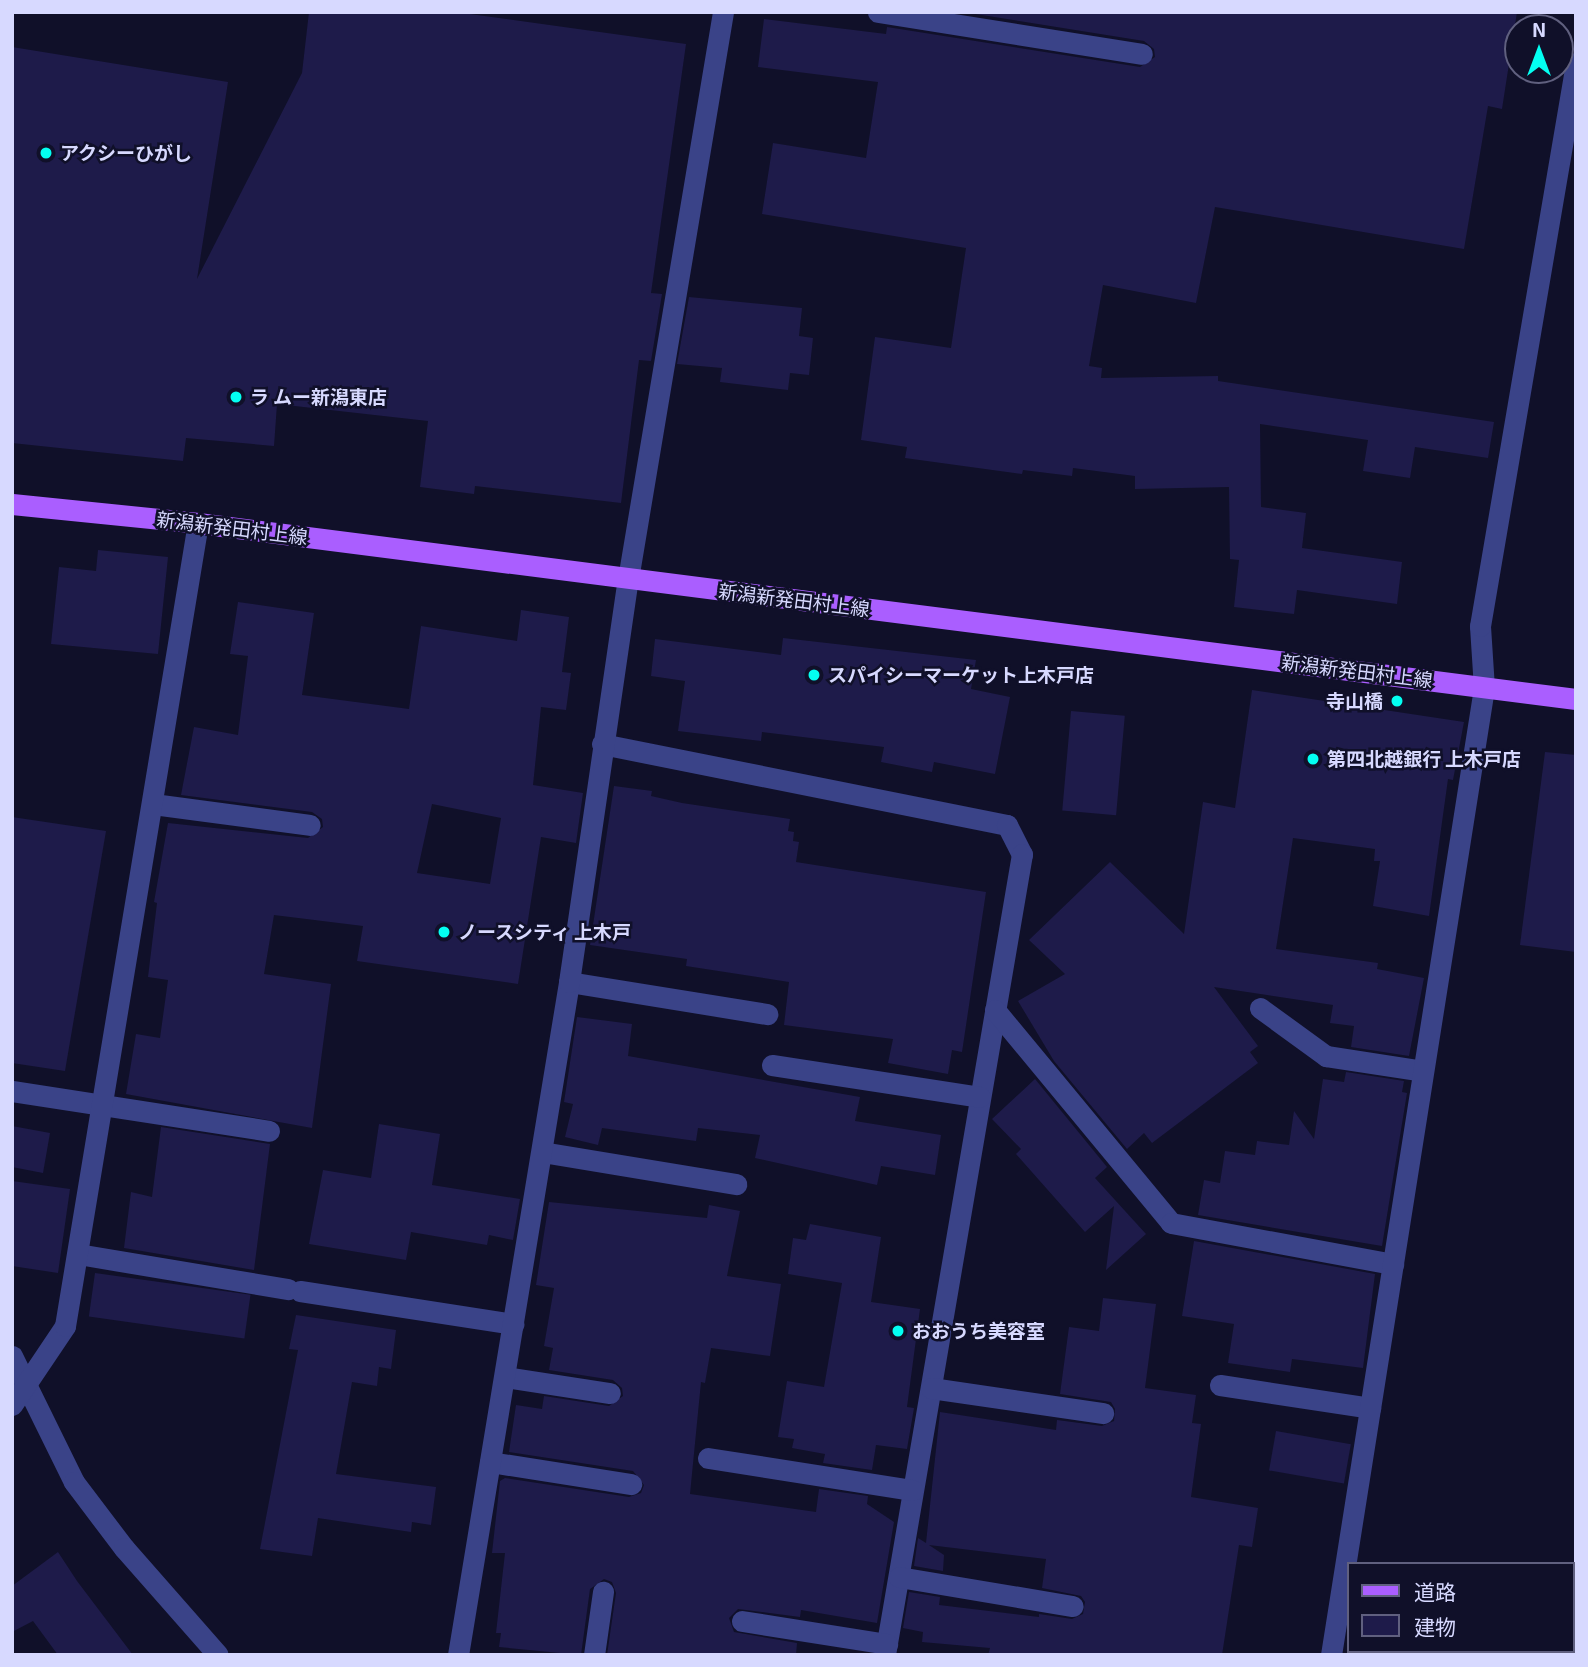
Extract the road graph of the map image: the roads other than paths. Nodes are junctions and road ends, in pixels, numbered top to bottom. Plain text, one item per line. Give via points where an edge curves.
1 (723, 12) edge
2 (878, 12) edge
3 (1142, 54) dead end
4 (1576, 63) edge
5 (12, 504) edge
6 (198, 523) junction
7 (628, 579) junction
8 (1484, 688) junction
9 (1576, 699) edge
10 (602, 744) junction
11 (153, 804) junction
12 (310, 825) dead end
13 (569, 982) junction
14 (1260, 1008) dead end
15 (995, 1010) junction
16 (767, 1014) dead end
17 (772, 1065) dead end
18 (1423, 1071) junction
19 (12, 1091) edge
20 (981, 1097) junction
21 (103, 1104) junction
22 (269, 1131) dead end
23 (542, 1152) junction
24 (736, 1184) dead end
25 (78, 1254) junction
26 (1393, 1264) junction
27 (513, 1324) junction
28 (12, 1356) edge
29 (505, 1377) junction
30 (25, 1385) junction
31 (1220, 1385) dead end
32 (930, 1388) junction
33 (610, 1393) dead end
34 (12, 1405) edge
35 (1370, 1408) junction
36 (1103, 1413) dead end
37 (708, 1458) dead end
38 (490, 1462) junction
39 (631, 1484) dead end
40 (913, 1490) junction
41 (899, 1577) junction
42 (603, 1592) dead end
43 (1073, 1606) dead end
44 (742, 1621) dead end
45 (886, 1649) edge
46 (218, 1655) edge
47 (458, 1655) edge
48 (594, 1655) edge
49 (1331, 1655) edge

1 - 7 street
2 - 3 street
4 - 8 street via 1480,626
5 - 6 main road, 新潟新発田村上線
6 - 7 main road, 新潟新発田村上線
6 - 11 street
7 - 8 main road, 新潟新発田村上線
7 - 10 street
8 - 9 main road, 新潟新発田村上線
8 - 18 street
10 - 13 street
10 - 15 street via 1007,825 1021,855
11 - 12 street
11 - 21 street
13 - 16 street
13 - 23 street
14 - 18 street via 1325,1056
15 - 20 street
15 - 26 street via 1171,1223
17 - 20 street
18 - 26 street
19 - 21 street
20 - 32 street
21 - 22 street
21 - 25 street
23 - 24 street
23 - 27 street
25 - 27 street
25 - 30 street via 65,1326
26 - 35 street
27 - 29 street
28 - 30 street
29 - 33 street
29 - 38 street
30 - 34 street
30 - 46 street via 74,1482 124,1548
31 - 35 street
32 - 36 street
32 - 40 street
35 - 49 street
37 - 40 street
38 - 39 street
38 - 47 street
40 - 41 street
41 - 43 street
41 - 45 street
42 - 48 street
44 - 45 street

